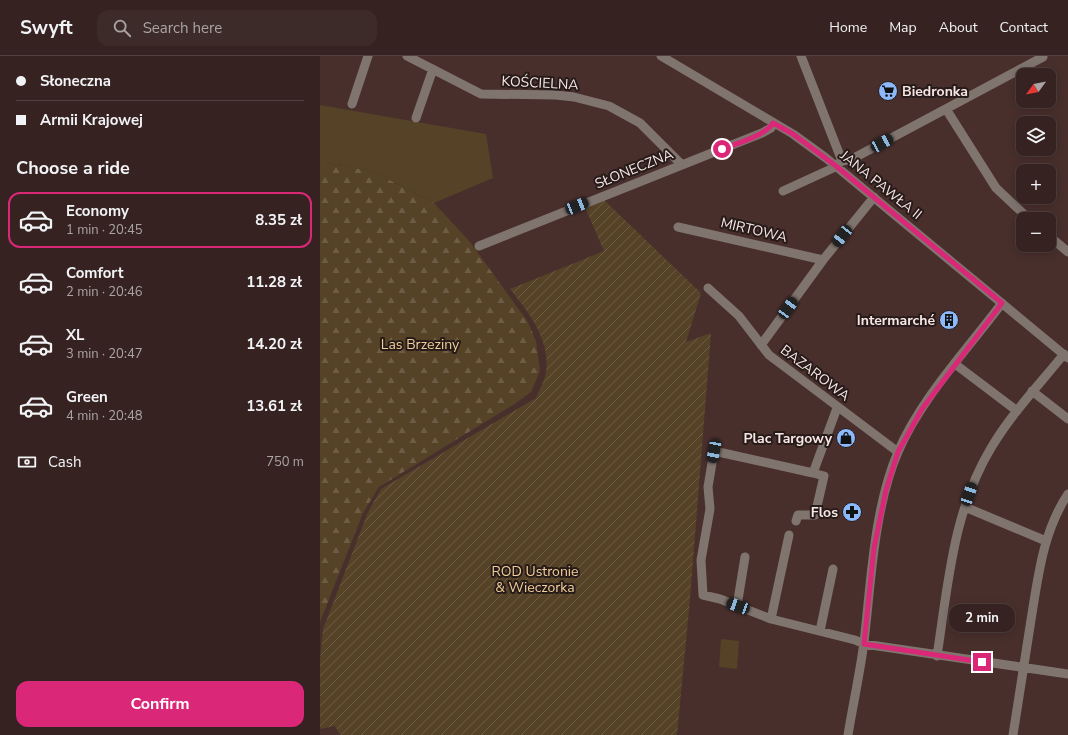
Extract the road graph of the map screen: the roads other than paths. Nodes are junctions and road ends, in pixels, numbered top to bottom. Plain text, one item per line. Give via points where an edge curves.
1 (368, 56) edge
2 (406, 56) edge
3 (661, 56) edge
4 (801, 56) edge
5 (1043, 57) edge
6 (433, 69) junction
7 (352, 104) dead end
8 (946, 109) junction
9 (416, 118) dead end
10 (773, 123) junction
11 (839, 164) junction
12 (682, 165) junction
13 (783, 191) dead end
14 (874, 196) junction
15 (1022, 212) edge
16 (678, 227) dead end
17 (1056, 242) edge
18 (479, 246) dead end
19 (1068, 252) edge
20 (823, 260) junction
21 (708, 288) dead end
22 (1002, 303) junction
23 (761, 345) junction
24 (1066, 356) edge
25 (955, 364) junction
26 (1032, 392) junction
27 (837, 408) junction
28 (1017, 411) junction
29 (1068, 419) edge
30 (898, 452) junction
31 (813, 473) junction
32 (1068, 494) edge
33 (965, 507) junction
34 (796, 521) dead end
35 (789, 535) dead end
36 (1046, 541) junction
37 (745, 557) dead end
38 (833, 569) dead end
39 (738, 606) junction
40 (771, 619) junction
41 (820, 631) junction
42 (864, 644) junction
43 (937, 656) junction
44 (1024, 667) junction
45 (1068, 674) edge
46 (848, 735) edge
47 (1013, 735) edge

1 - 7 street
2 - 6 street, KOŚCIELNA
3 - 10 street, JANA PAWŁA II
4 - 11 street
5 - 8 street
6 - 9 street
6 - 12 street, KOŚCIELNA via 482,94 556,95 609,106 640,123
8 - 11 street
8 - 15 street via 996,188
10 - 11 street, JANA PAWŁA II
10 - 12 street, SŁONECZNA via 762,133
11 - 13 street
11 - 14 street, JANA PAWŁA II
12 - 18 street, SŁONECZNA
14 - 20 street
14 - 22 street, JANA PAWŁA II
16 - 20 street, MIRTOWA
17 - 19 street
20 - 23 street
21 - 23 street, BAZAROWA via 739,316
22 - 24 street, JANA PAWŁA II
22 - 25 street
23 - 27 street, BAZAROWA via 769,356
24 - 26 street
25 - 28 street
25 - 30 street via 922,409
26 - 28 street
26 - 29 street
27 - 30 street, BAZAROWA
27 - 31 street
28 - 33 street via 991,447 973,481
30 - 42 street via 886,490 874,548
31 - 34 street via 824,476 815,515 798,515
31 - 39 street via 714,451 708,487 710,509 701,560 702,595
32 - 36 street
33 - 36 street
33 - 43 street via 953,544
35 - 40 street
36 - 44 street
37 - 39 street
38 - 41 street
39 - 40 street
40 - 41 street
41 - 42 street
42 - 43 street
42 - 46 street
43 - 44 street
44 - 45 street
44 - 47 street

